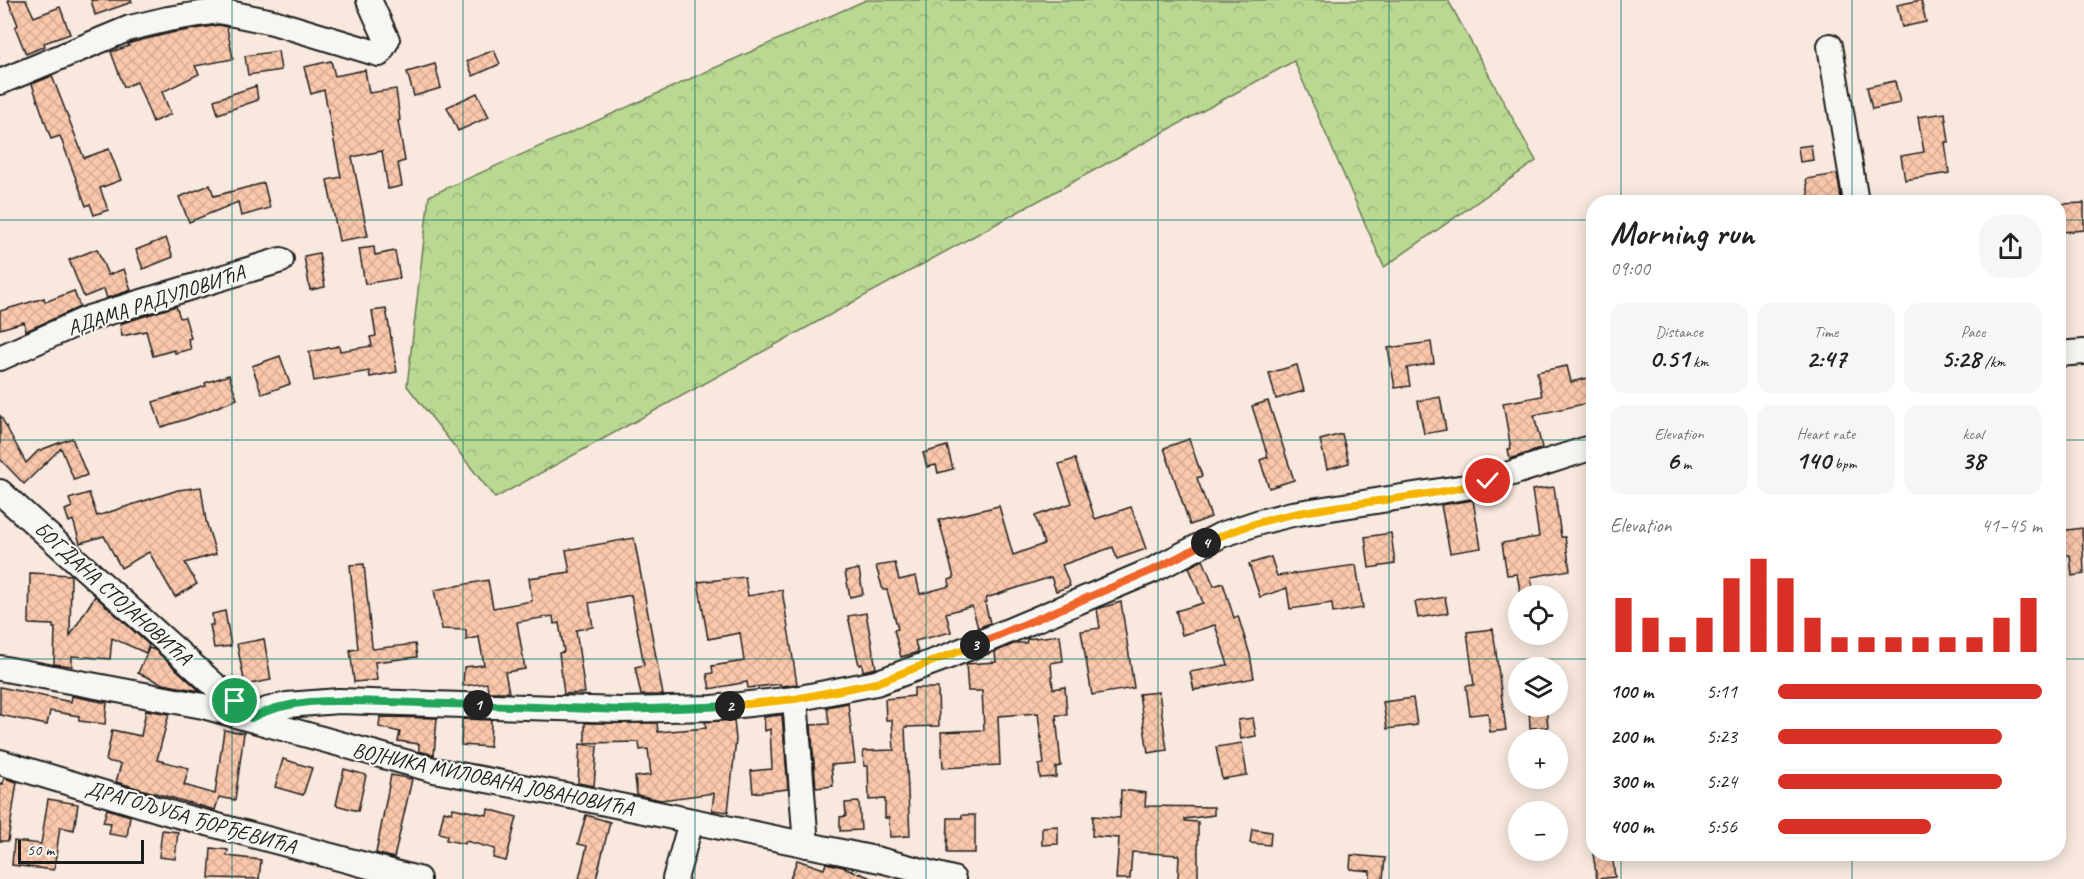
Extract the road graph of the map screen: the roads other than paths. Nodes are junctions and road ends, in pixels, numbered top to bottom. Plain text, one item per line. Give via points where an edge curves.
1 (369, 0) edge
2 (217, 6) edge
3 (1830, 46) dead end
4 (0, 82) edge
5 (1855, 195) edge
6 (281, 260) dead end
7 (2084, 352) edge
8 (2066, 353) edge
9 (0, 358) edge
10 (1586, 449) edge
11 (0, 492) edge
12 (0, 668) edge
13 (795, 699) junction
14 (251, 718) junction
15 (0, 762) edge
16 (691, 822) junction
17 (807, 845) junction
18 (418, 879) edge
19 (675, 879) edge
20 (953, 879) edge

1 - 2 street via 387,40 379,54
2 - 4 street via 130,28
3 - 5 street
6 - 9 street, АДАМА РАДУЛОВИЋА via 89,318
7 - 8 street
10 - 13 street via 1472,486 1260,522 950,656 876,683
11 - 14 street, БОГДАНА СТОЈАНОВИЋА
12 - 14 street, ВОЈНИКА МИЛОВАНА ЈОВАНОВИЋА
13 - 14 street via 713,708 622,710 339,700 287,705
13 - 17 street
14 - 16 street, ВОЈНИКА МИЛОВАНА ЈОВАНОВИЋА via 434,770
15 - 18 street, ДРАГОЉУБА ЂОРЂЕВИЋА via 173,814
16 - 17 street, ВОЈНИКА МИЛОВАНА ЈОВАНОВИЋА
16 - 19 street
17 - 20 street, ВОЈНИКА МИЛОВАНА ЈОВАНОВИЋА

